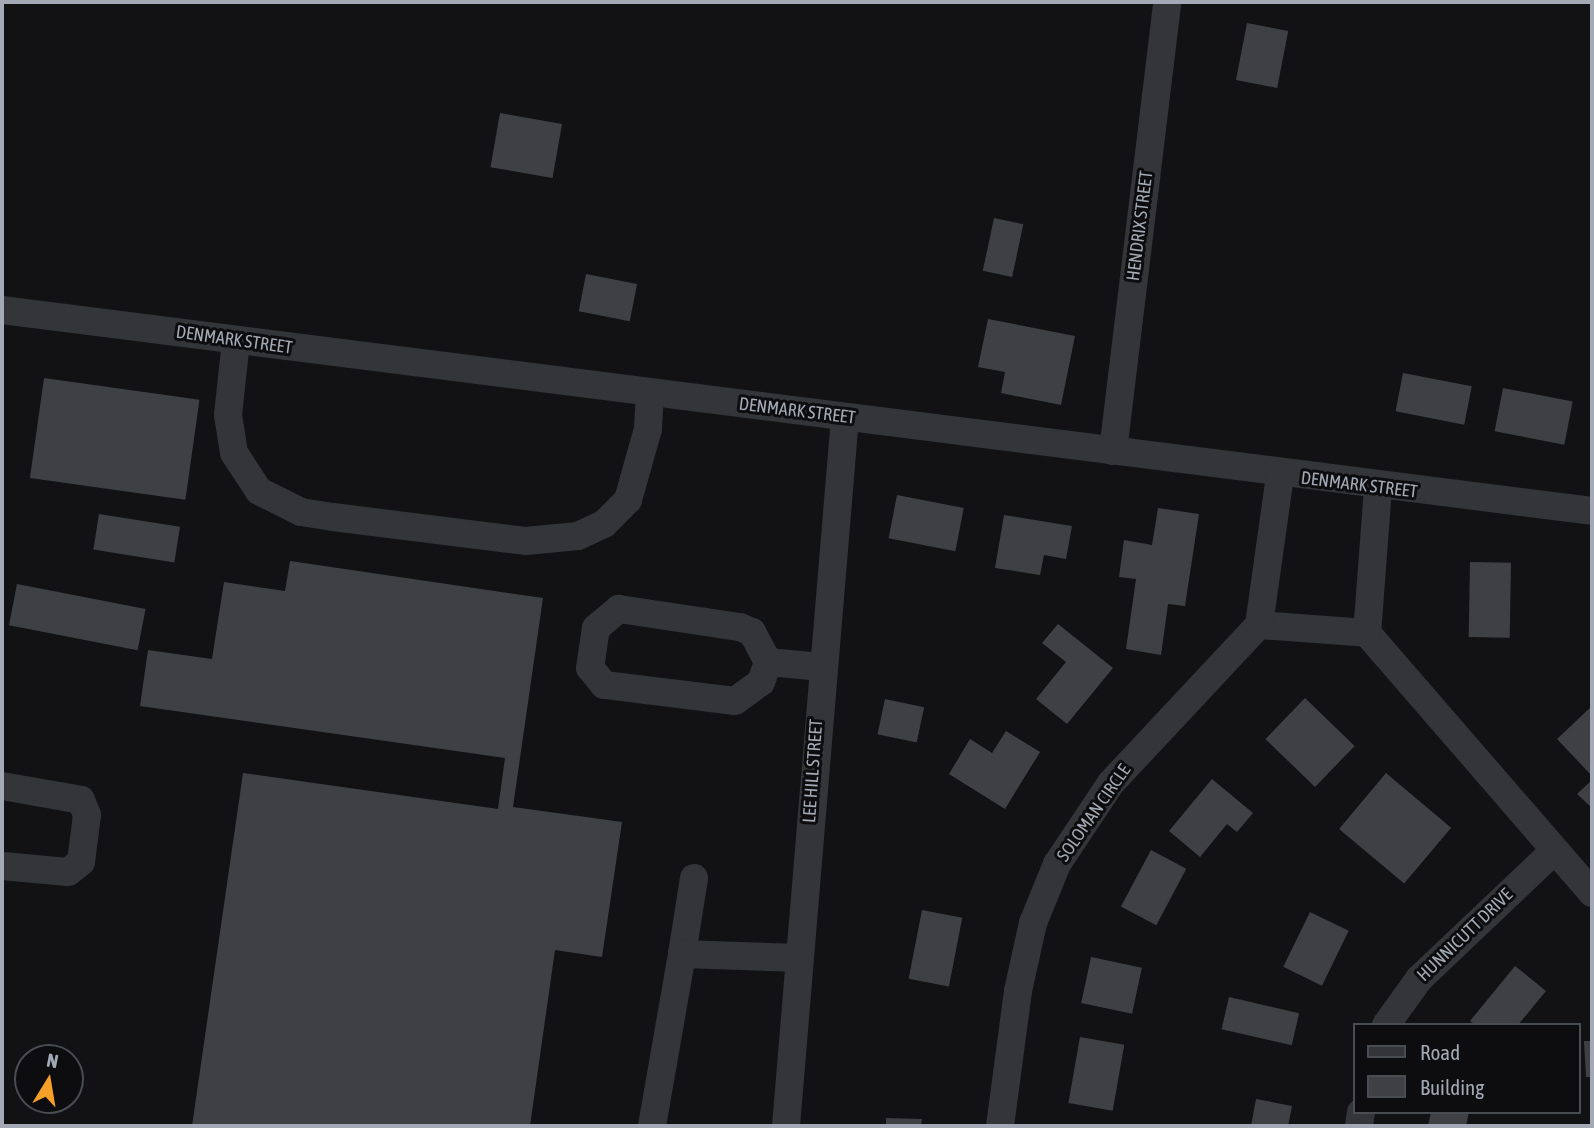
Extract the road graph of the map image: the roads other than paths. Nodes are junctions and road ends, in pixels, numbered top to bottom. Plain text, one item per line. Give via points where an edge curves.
1 (1167, 2) edge
2 (2, 310) edge
3 (236, 341) junction
4 (650, 393) junction
5 (845, 417) junction
6 (1113, 451) junction
7 (1279, 475) junction
8 (1378, 488) junction
9 (1592, 511) edge
10 (1259, 625) junction
11 (1367, 633) junction
12 (768, 662) junction
13 (822, 667) junction
14 (2, 786) edge
15 (1553, 852) junction
16 (2, 866) edge
17 (694, 878) dead end
18 (1592, 893) edge
19 (682, 954) junction
20 (799, 958) junction
21 (1387, 1023) edge
22 (652, 1126) edge
23 (786, 1126) edge
24 (1000, 1126) edge

1 - 6 street, HENDRIX STREET
2 - 3 street, DENMARK STREET
3 - 4 street, DENMARK STREET
3 - 4 street via 228,436 244,471 259,491 282,504 347,519 526,541 578,536 604,524 628,500 648,429
4 - 5 street, DENMARK STREET
5 - 6 street, DENMARK STREET
5 - 13 street, LEE HILL STREET
6 - 7 street, DENMARK STREET
7 - 8 street, DENMARK STREET
7 - 10 street
8 - 9 street, DENMARK STREET
8 - 11 street
10 - 11 street
10 - 24 street, SOLOMAN CIRCLE via 1111,783 1057,864 1021,978
11 - 15 street
12 - 12 street via 752,632 740,626 619,609 596,628 590,668 604,685 735,701 761,682
12 - 13 street
13 - 20 street, LEE HILL STREET
14 - 16 street via 81,800 87,815 81,863 68,872
15 - 18 street
15 - 21 street, HUNNICUTT DRIVE via 1419,979
17 - 19 street
19 - 20 street
19 - 22 street
20 - 23 street, LEE HILL STREET

